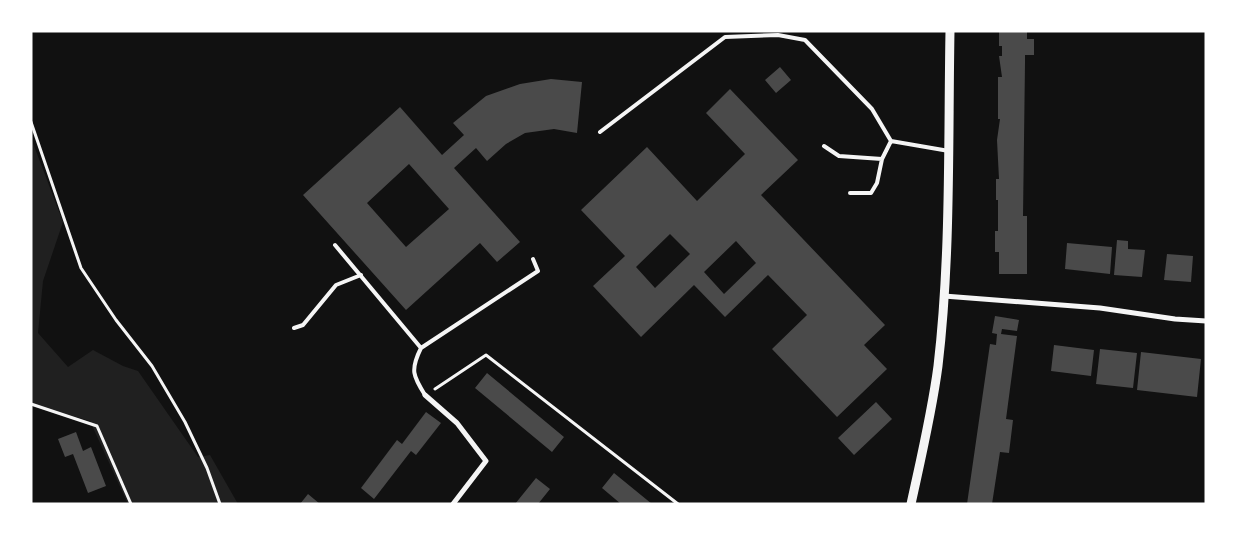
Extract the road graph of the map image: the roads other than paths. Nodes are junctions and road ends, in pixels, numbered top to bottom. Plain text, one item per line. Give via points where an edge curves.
1 (950, 31) edge
2 (600, 132) dead end
3 (891, 140) junction
4 (824, 146) dead end
5 (949, 151) junction
6 (882, 159) junction
7 (850, 193) dead end
8 (335, 245) dead end
9 (533, 259) dead end
10 (361, 275) junction
11 (944, 296) junction
12 (1206, 321) edge
13 (294, 328) dead end
14 (421, 348) junction
15 (426, 395) joint
16 (453, 504) edge
17 (911, 504) edge

1 - 5 street
2 - 3 lane via 725,37 778,35 805,40 872,109
3 - 5 lane
3 - 6 lane
4 - 6 lane via 839,156
5 - 11 street
6 - 7 lane via 877,183 871,193
8 - 10 lane
9 - 14 lane via 538,271
10 - 13 lane via 336,285 303,325
10 - 14 lane
11 - 12 street via 1100,308
11 - 17 street via 935,385
14 - 15 lane via 415,362 414,378
15 - 16 street via 457,423 486,461

